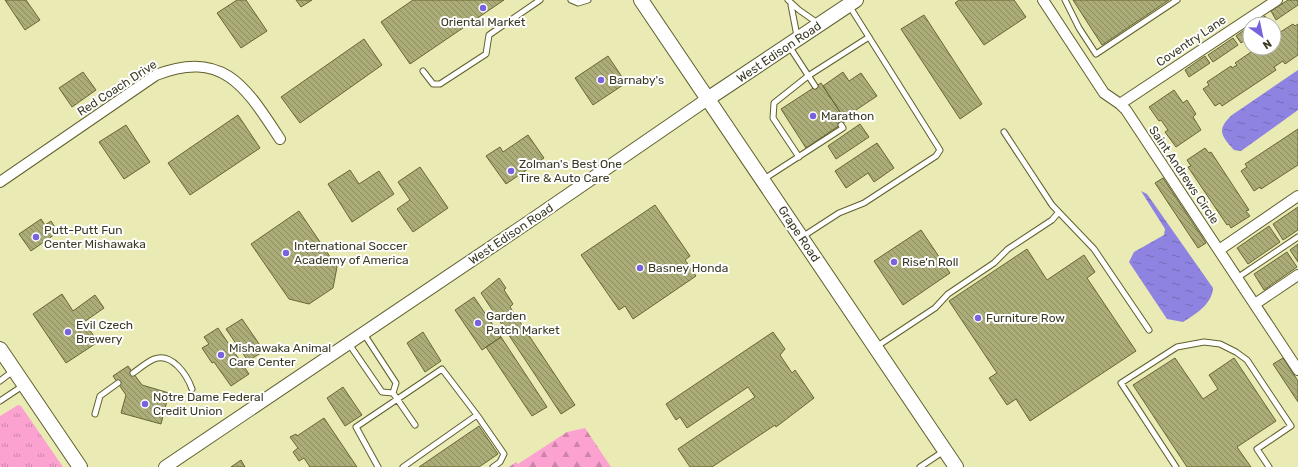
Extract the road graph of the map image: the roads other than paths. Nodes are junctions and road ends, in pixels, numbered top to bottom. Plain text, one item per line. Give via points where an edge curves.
1 (540, 0) edge
2 (571, 0) edge
3 (588, 0) edge
4 (642, 0) edge
5 (1043, 0) edge
6 (1065, 0) edge
7 (1177, 0) edge
8 (1277, 0) edge
9 (790, 2) edge
10 (852, 3) edge
11 (820, 24) junction
12 (869, 36) junction
13 (793, 42) junction
14 (423, 71) dead end
15 (808, 76) junction
16 (815, 86) dead end
17 (709, 98) junction
18 (1120, 104) junction
19 (841, 125) dead end
20 (1004, 132) dead end
21 (280, 139) dead end
22 (799, 157) junction
23 (763, 180) junction
24 (0, 182) edge
25 (1298, 196) edge
26 (1058, 213) junction
27 (1298, 237) edge
28 (801, 238) junction
29 (1219, 250) junction
30 (1298, 275) edge
31 (1238, 278) junction
32 (1255, 304) junction
33 (1149, 330) dead end
34 (364, 333) junction
35 (349, 343) junction
36 (875, 347) junction
37 (0, 349) edge
38 (14, 370) junction
39 (1298, 370) edge
40 (133, 373) dead end
41 (0, 381) edge
42 (118, 383) dead end
43 (24, 385) junction
44 (192, 389) dead end
45 (393, 393) junction
46 (397, 400) junction
47 (0, 401) edge
48 (95, 414) dead end
49 (477, 415) junction
50 (415, 425) dead end
51 (945, 450) junction
52 (80, 467) edge
53 (165, 467) edge
54 (378, 467) edge
55 (403, 467) edge
56 (493, 467) edge
57 (920, 467) edge
58 (956, 467) edge
59 (1176, 467) edge
60 (1269, 467) edge

1 - 14 lane via 489,35 486,54 440,84 433,84
2 - 3 lane via 582,3
4 - 17 main road, Grape Road
5 - 18 street, Saint Andrews Circle via 1104,93
6 - 7 lane via 1096,54
8 - 18 street, Coventry Lane
9 - 11 lane
9 - 13 lane
10 - 11 main road, West Edison Road
10 - 12 lane
11 - 13 main road, West Edison Road
12 - 15 lane
12 - 28 lane via 880,58 940,150 936,156 864,203 839,213
13 - 15 lane
13 - 17 main road, West Edison Road
15 - 16 lane
15 - 22 lane via 774,103 773,118
17 - 23 main road, Grape Road
17 - 34 street, West Edison Road
18 - 29 street, Saint Andrews Circle
19 - 22 lane via 842,128
20 - 26 lane
21 - 24 street, Red Coach Drive via 253,98 234,79 222,72 206,68 172,69 156,75
22 - 23 lane
23 - 28 main road, Grape Road
25 - 29 street
26 - 33 lane via 1094,249
26 - 36 lane via 1052,220 1008,249 994,263 948,294 935,308
27 - 31 lane
28 - 36 main road, Grape Road
29 - 31 street, Saint Andrews Circle
30 - 32 street
31 - 32 street, Saint Andrews Circle
32 - 39 street, Saint Andrews Circle
34 - 35 street, West Edison Road
34 - 45 lane via 396,383
35 - 45 lane via 382,392
35 - 53 street, West Edison Road
36 - 51 main road, Grape Road
37 - 38 main road
38 - 41 lane
38 - 43 main road
40 - 44 lane via 155,358 168,360 176,363
42 - 48 lane via 100,396
43 - 47 lane
43 - 52 main road
45 - 46 lane
46 - 49 lane via 442,369
46 - 50 lane
46 - 54 lane via 356,426
49 - 55 lane
49 - 56 lane via 504,454 500,462
51 - 57 lane
51 - 58 main road, Grape Road
59 - 60 lane via 1121,383 1172,350 1204,342 1220,344 1243,356 1291,426 1257,449

